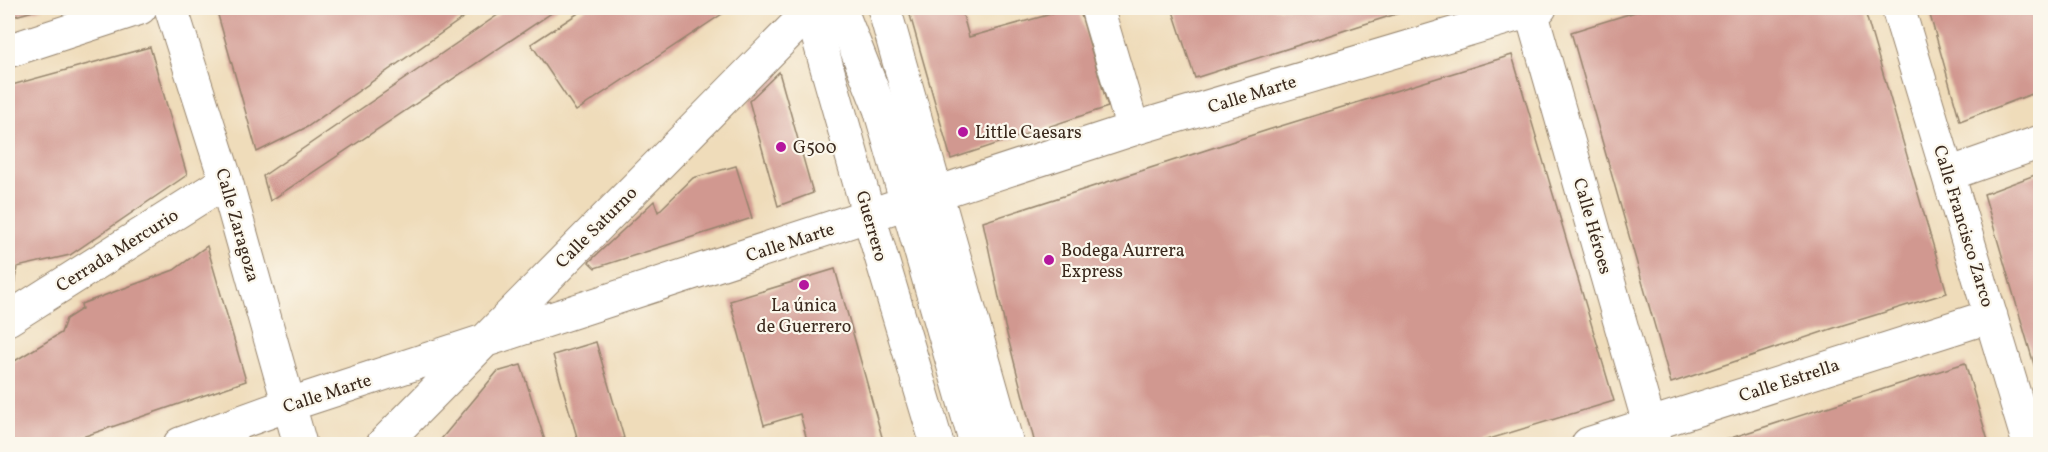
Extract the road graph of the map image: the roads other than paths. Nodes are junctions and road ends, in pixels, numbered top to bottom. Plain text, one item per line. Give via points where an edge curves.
1 (140, 8) edge
2 (171, 8) edge
3 (820, 8) edge
4 (863, 8) edge
5 (884, 8) edge
6 (1097, 8) edge
7 (1534, 8) edge
8 (1898, 8) edge
9 (8, 51) edge
10 (880, 109) junction
11 (1133, 129) junction
12 (2040, 142) edge
13 (1949, 174) junction
14 (226, 181) junction
15 (921, 199) junction
16 (869, 216) junction
17 (1991, 316) junction
18 (8, 319) edge
19 (482, 343) junction
20 (288, 405) junction
21 (1652, 435) edge
22 (180, 444) edge
23 (300, 444) edge
24 (383, 444) edge
25 (937, 444) edge
26 (976, 444) edge
27 (1007, 444) edge
28 (1588, 444) edge
29 (2029, 444) edge

1 - 9 street
2 - 14 street, Calle Zaragoza
3 - 10 street
3 - 16 street, Guerrero
3 - 19 street, Calle Saturno
4 - 10 street
5 - 15 street
6 - 11 street
7 - 11 street, Calle Marte
7 - 21 street, Calle Héroes
8 - 13 street, Calle Francisco Zarco
10 - 15 street
11 - 15 street, Calle Marte
12 - 13 street
13 - 17 street, Calle Francisco Zarco
14 - 18 street, Cerrada Mercurio
14 - 20 street, Calle Zaragoza
15 - 16 street, Calle Marte
15 - 26 street
15 - 27 street
16 - 19 street, Calle Marte
16 - 25 street, Guerrero
17 - 21 street, Calle Estrella
17 - 29 street, Calle Francisco Zarco
19 - 20 street, Calle Marte
19 - 24 street, Calle Saturno
20 - 22 street, Calle Marte
20 - 23 street, Calle Zaragoza
21 - 28 street, Calle Estrella

